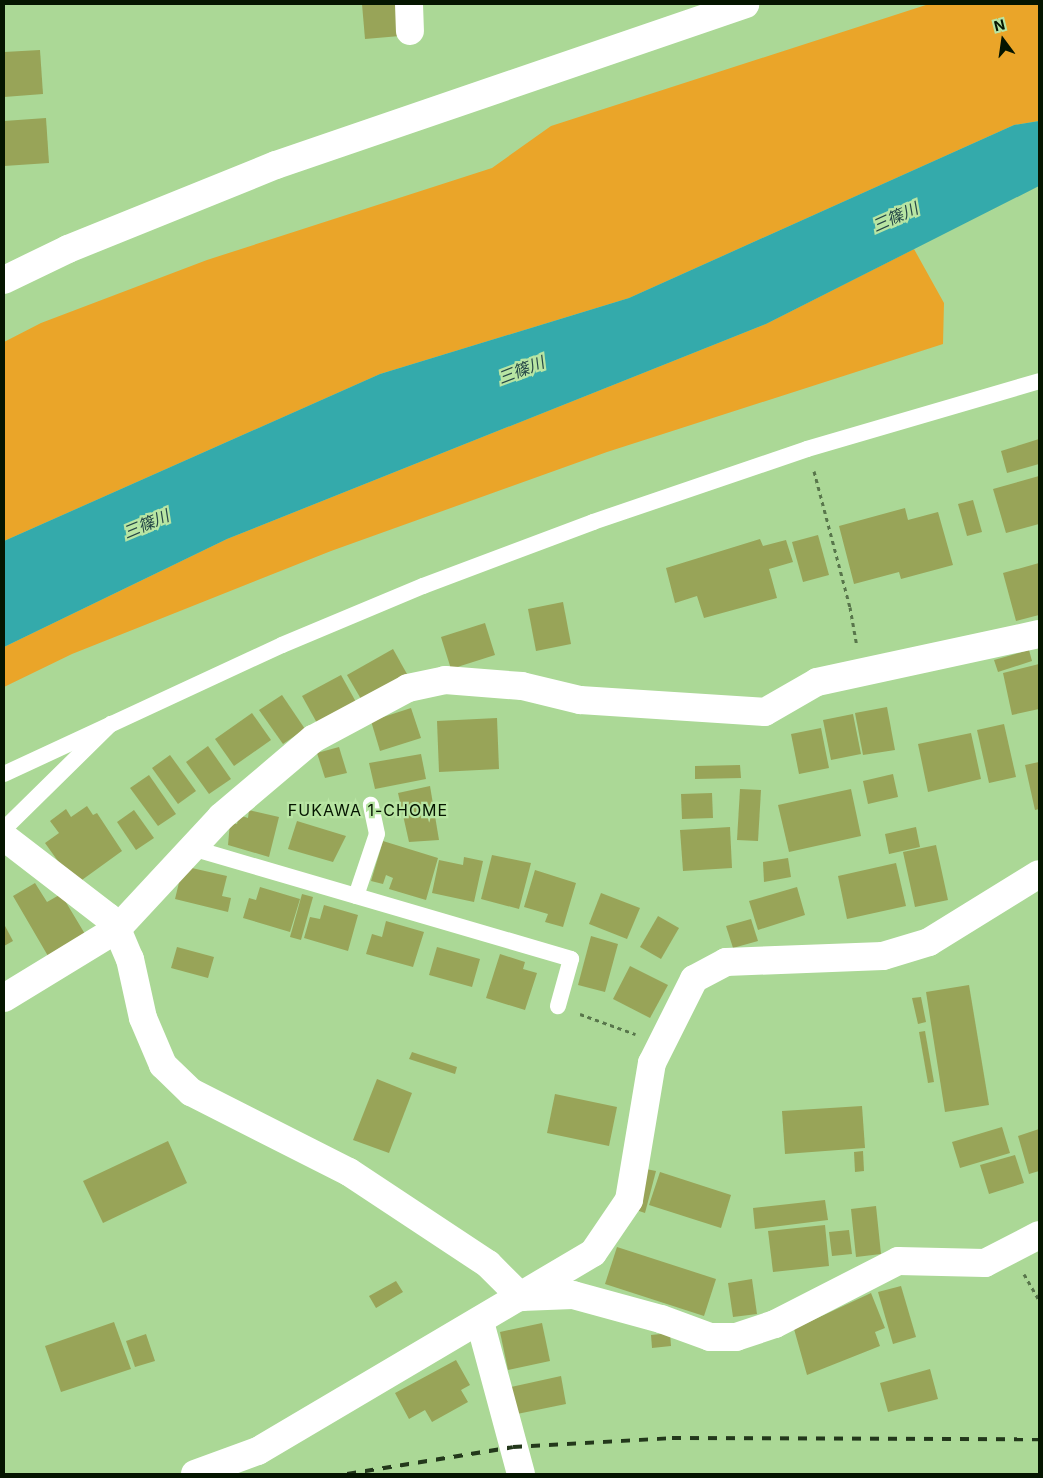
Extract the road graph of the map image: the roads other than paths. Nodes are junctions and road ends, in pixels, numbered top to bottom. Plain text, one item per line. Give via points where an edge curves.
1 (409, 4) edge
2 (745, 4) edge
3 (410, 31) dead end
4 (4, 280) edge
5 (1039, 381) edge
6 (1039, 634) edge
7 (112, 722) junction
8 (4, 774) edge
9 (371, 805) dead end
10 (4, 830) edge
11 (4, 837) edge
12 (192, 848) junction
13 (1039, 874) edge
14 (356, 896) junction
15 (117, 929) junction
16 (4, 998) edge
17 (558, 1006) road end
18 (1039, 1236) edge
19 (521, 1297) junction
20 (480, 1322) junction
21 (195, 1474) edge
22 (521, 1474) edge

1 - 3 street
2 - 4 street via 276,165 68,249
5 - 7 lane via 807,449 593,522 414,590
6 - 12 street via 817,682 765,712 580,700 522,686 445,680 408,688 313,739 220,817
7 - 8 lane
7 - 10 lane via 104,734
9 - 14 lane via 376,834
11 - 15 street via 108,917
12 - 14 lane
12 - 15 street
13 - 19 street via 930,942 883,956 726,962 694,980 652,1063 629,1200 592,1253
14 - 17 lane via 571,959
15 - 16 street
15 - 19 street via 130,959 143,1018 163,1065 191,1092 348,1172 488,1264
18 - 19 street via 985,1263 898,1261 775,1324 736,1337 710,1337 661,1319 573,1296
19 - 20 street
20 - 21 street via 258,1451
20 - 22 street

